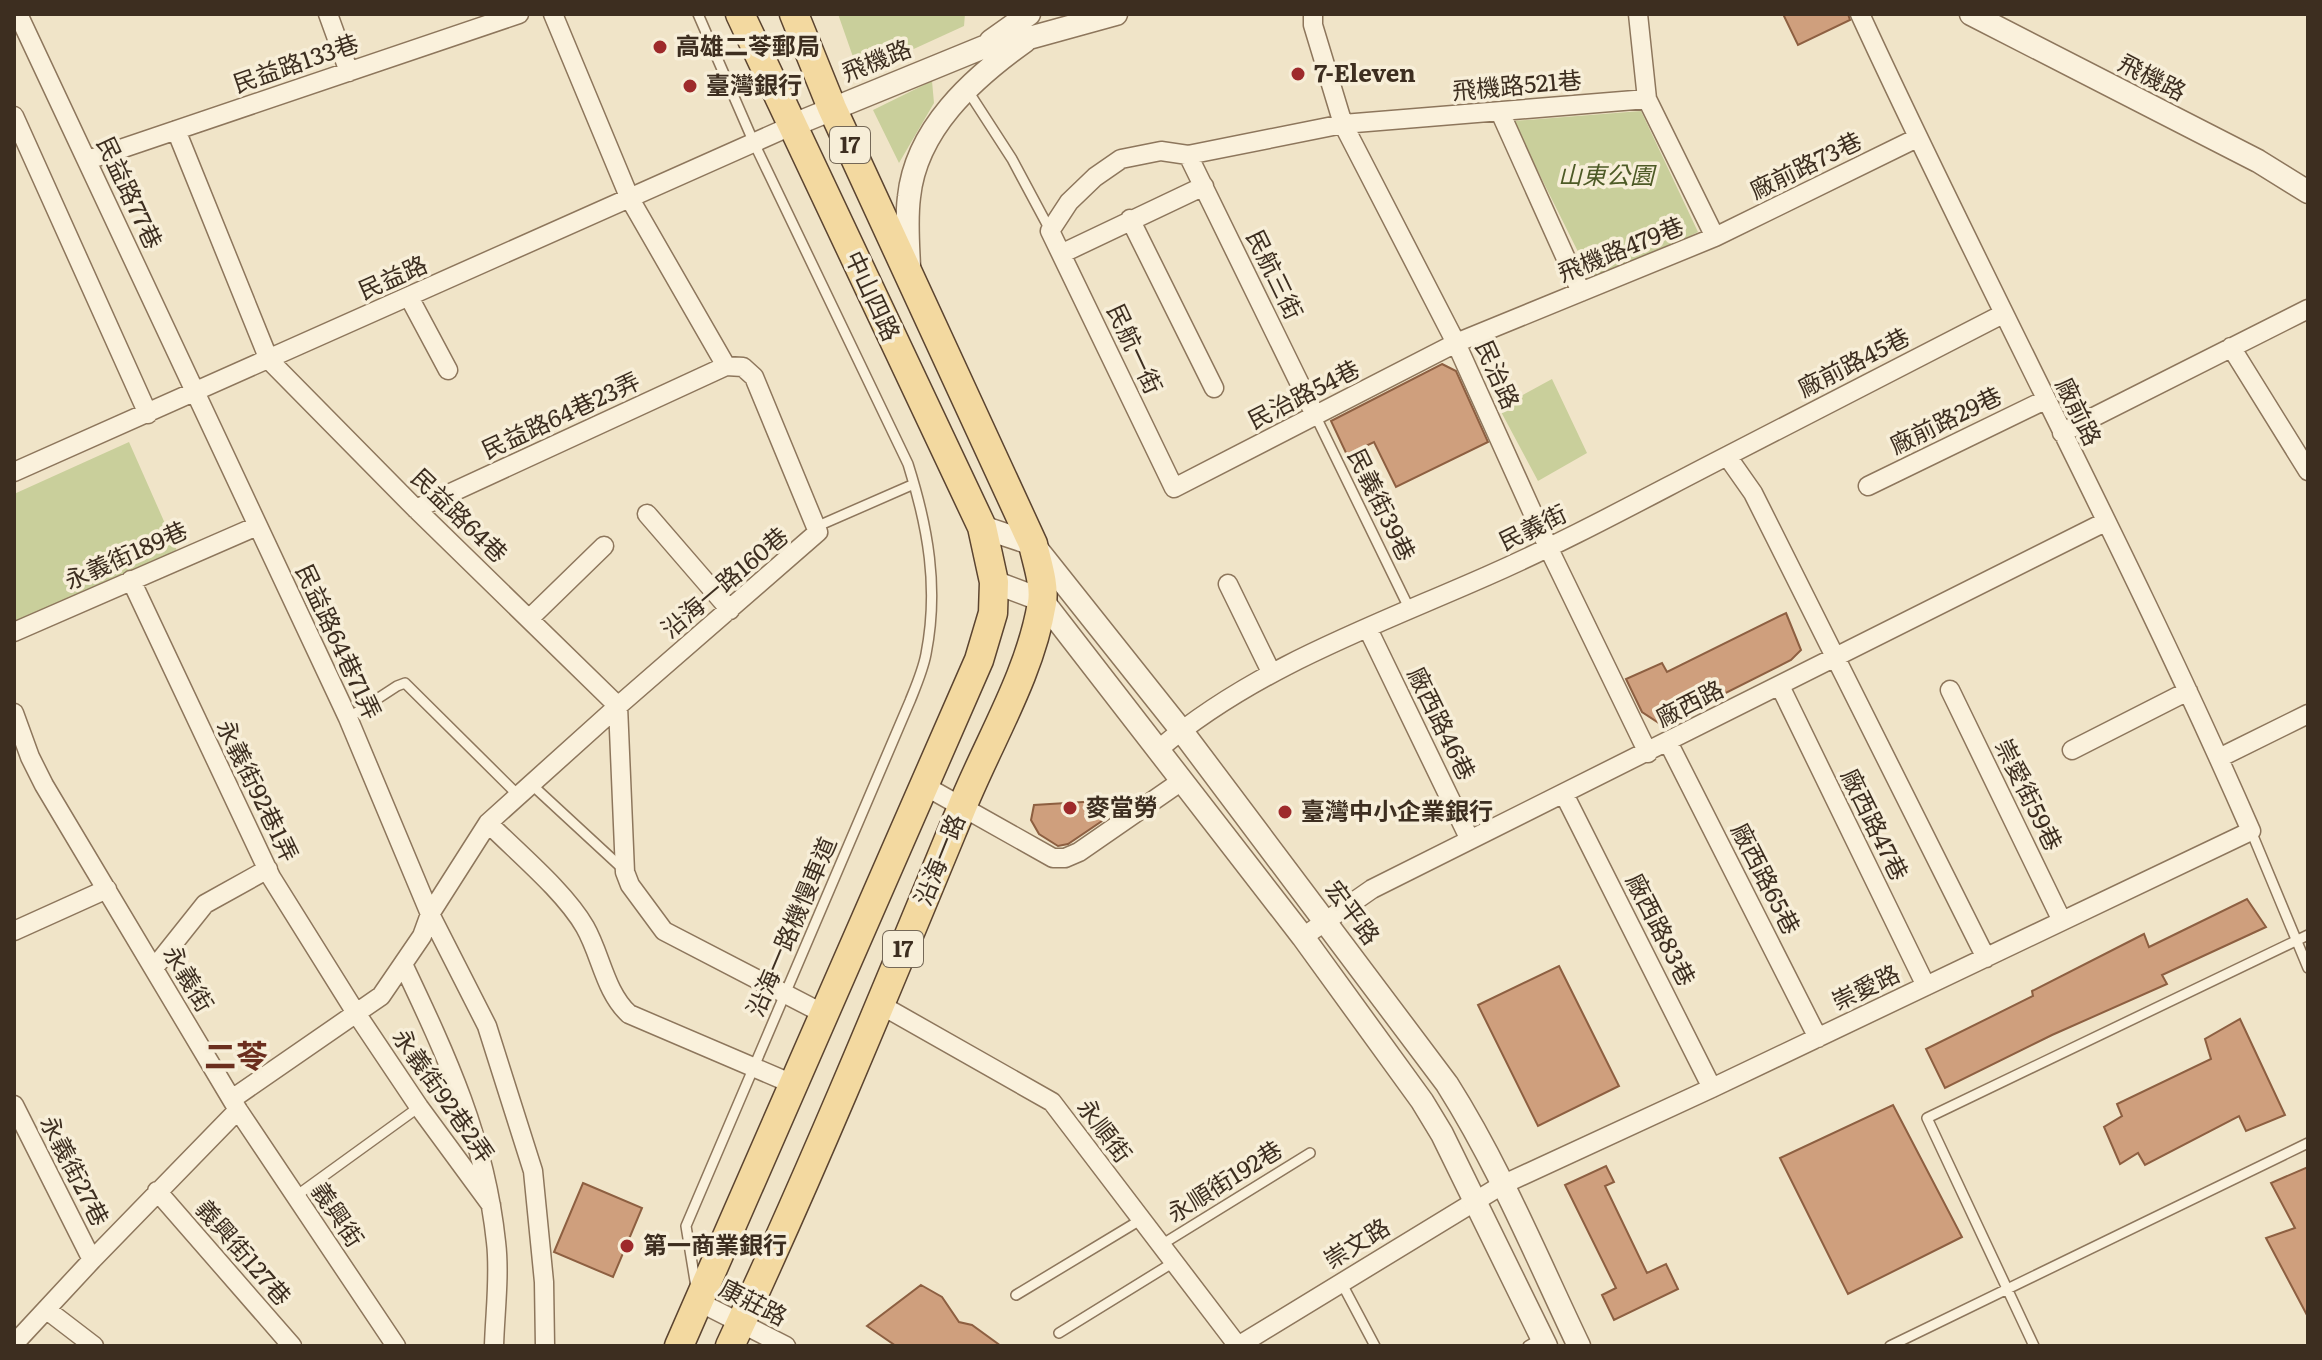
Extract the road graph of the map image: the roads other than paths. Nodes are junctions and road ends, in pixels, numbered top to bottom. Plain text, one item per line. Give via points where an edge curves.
1 (18, 14) edge
2 (328, 14) edge
3 (519, 14) edge
4 (553, 14) edge
5 (698, 14) edge
6 (740, 14) edge
7 (794, 14) edge
8 (1029, 14) edge
9 (1116, 14) edge
10 (1313, 14) edge
11 (1638, 14) edge
12 (1860, 14) edge
13 (1971, 14) edge
14 (1029, 38) junction
15 (984, 47) junction
16 (349, 72) junction
17 (966, 88) junction
18 (1647, 99) junction
19 (832, 108) junction
20 (1500, 112) junction
21 (14, 116) edge
22 (1343, 124) junction
23 (791, 126) junction
24 (176, 130) junction
25 (1917, 138) junction
26 (754, 143) junction
27 (1188, 155) junction
28 (88, 160) junction
29 (1204, 186) junction
30 (2308, 192) edge
31 (630, 199) junction
32 (1130, 219) junction
33 (1050, 231) junction
34 (1715, 237) junction
35 (1063, 253) junction
36 (909, 275) junction
37 (1581, 292) junction
38 (409, 297) junction
39 (2308, 309) edge
40 (2003, 314) junction
41 (1456, 343) junction
42 (2231, 347) junction
43 (269, 360) junction
44 (726, 366) junction
45 (448, 370) dead end
46 (1214, 388) dead end
47 (195, 393) junction
48 (2045, 400) junction
49 (148, 414) junction
50 (1316, 417) junction
51 (2062, 433) junction
52 (1727, 456) junction
53 (2308, 471) edge
54 (14, 472) edge
55 (914, 484) junction
56 (1868, 486) dead end
57 (1174, 488) joint
58 (416, 509) junction
59 (647, 514) dead end
60 (2105, 522) junction
61 (257, 526) junction
62 (818, 526) junction
63 (982, 527) junction
64 (1033, 544) junction
65 (604, 546) dead end
66 (1549, 549) junction
67 (131, 580) junction
68 (994, 582) junction
69 (1228, 584) dead end
70 (1042, 600) junction
71 (730, 610) junction
72 (1410, 610) junction
73 (530, 618) junction
74 (1368, 629) junction
75 (14, 632) edge
76 (1836, 658) junction
77 (1271, 672) junction
78 (1780, 686) junction
79 (1950, 690) dead end
80 (2188, 691) junction
81 (618, 706) junction
82 (14, 713) edge
83 (2308, 714) edge
84 (348, 718) junction
85 (1181, 730) junction
86 (1668, 742) junction
87 (1159, 749) junction
88 (2072, 750) dead end
89 (1648, 753) junction
90 (2219, 758) junction
91 (22, 761) edge
92 (1183, 780) junction
93 (925, 786) junction
94 (525, 790) junction
95 (1564, 794) junction
96 (962, 806) junction
97 (488, 823) junction
98 (2251, 831) junction
99 (1470, 840) junction
100 (268, 869) junction
101 (625, 872) junction
102 (107, 889) junction
103 (430, 914) junction
104 (1326, 921) junction
105 (2062, 921) junction
106 (14, 931) edge
107 (2308, 935) edge
108 (1303, 937) junction
109 (2295, 941) junction
110 (408, 956) junction
111 (1986, 958) junction
112 (154, 968) junction
113 (2308, 968) edge
114 (1926, 986) junction
115 (784, 996) junction
116 (881, 1005) junction
117 (356, 1013) junction
118 (826, 1015) junction
119 (1818, 1038) junction
120 (754, 1067) junction
121 (795, 1085) junction
122 (1712, 1088) junction
123 (14, 1105) edge
124 (235, 1105) junction
125 (419, 1107) junction
126 (2308, 1143) edge
127 (1310, 1153) dead end
128 (1502, 1185) junction
129 (157, 1191) junction
130 (296, 1196) junction
131 (1473, 1200) junction
132 (491, 1205) junction
133 (1142, 1219) junction
134 (1161, 1245) junction
135 (92, 1260) junction
136 (1174, 1262) junction
137 (1341, 1282) junction
138 (2007, 1287) junction
139 (1016, 1295) dead end
140 (699, 1302) junction
141 (47, 1310) junction
142 (1059, 1333) dead end
143 (736, 1334) edge
144 (1539, 1343) edge
145 (14, 1344) edge
146 (94, 1346) edge
147 (292, 1346) edge
148 (396, 1346) edge
149 (494, 1346) edge
150 (545, 1346) edge
151 (679, 1346) edge
152 (786, 1346) edge
153 (1238, 1346) edge
154 (1375, 1346) edge
155 (1579, 1346) edge
156 (1890, 1346) edge
157 (2034, 1346) edge

1 - 28 street, 民益路77巷
2 - 16 street
3 - 16 street, 民益路133巷
4 - 31 street
5 - 26 lane, 沿海一路機慢車道
6 - 23 main road, 中山四路 / 17
7 - 19 main road, 中山四路 / 17
8 - 15 street, 飛機路
9 - 14 street, 飛機路
10 - 22 street, 民治路
11 - 18 street, 飛機路479巷
12 - 25 street, 廠前路
13 - 30 street, 飛機路 via 2258,161
14 - 15 street, 飛機路
14 - 17 street
15 - 19 street, 飛機路
16 - 24 street, 民益路133巷
17 - 33 lane
17 - 36 street via 924,145 914,171
18 - 20 street, 飛機路521巷
18 - 34 street, 飛機路479巷
19 - 23 street, 飛機路
19 - 36 main road, 中山四路 / 17
20 - 22 street, 飛機路521巷
20 - 37 street
21 - 49 street
22 - 27 street
22 - 41 street, 民治路
23 - 26 street, 民益路
23 - 63 main road, 中山四路 / 17
24 - 28 street, 民益路133巷
24 - 43 street
25 - 34 street, 廠前路73巷
25 - 40 street, 廠前路
26 - 31 street, 民益路
26 - 55 lane, 沿海一路機慢車道
27 - 29 street, 民航三街
27 - 33 street via 1161,151 1121,159 1069,202
28 - 47 street, 民益路77巷
29 - 32 street
29 - 50 street, 民航三街
31 - 38 street, 民益路
31 - 44 street
32 - 35 street
32 - 46 street
33 - 35 street, 民航一街
34 - 37 street, 飛機路479巷
35 - 57 street, 民航一街
36 - 64 main road, 中山四路 / 17
37 - 41 street, 飛機路479巷
38 - 43 street, 民益路
38 - 45 street
39 - 42 street
40 - 48 street, 廠前路
40 - 52 street, 廠前路45巷
41 - 50 street, 民治路54巷
41 - 66 street, 民治路
42 - 51 street
42 - 53 street
43 - 47 street, 民益路
43 - 58 street, 民益路64巷
44 - 58 street, 民益路64巷23弄
44 - 62 street, 沿海一路160巷 via 743,367 754,377
47 - 49 street, 民益路
47 - 61 street, 民益路64巷71弄
48 - 51 street, 廠前路
48 - 56 street, 廠前路29巷
49 - 54 street, 民益路
50 - 57 street, 民治路54巷
50 - 72 lane, 民義街39巷
51 - 60 street, 廠前路
52 - 66 street, 民義街
52 - 76 street via 1753,493
55 - 62 lane
55 - 115 lane, 沿海一路機慢車道 via 932,564 926,656
58 - 73 street, 民益路64巷
59 - 71 street
60 - 76 street, 廠西路
60 - 80 street, 廠前路
61 - 67 street, 永義街189巷
61 - 84 street, 民益路64巷71弄
62 - 71 street, 沿海一路160巷 via 814,538
63 - 64 street
63 - 68 main road, 中山四路 / 17
64 - 70 main road, 沿海一路 / 17
64 - 85 street, 宏平路
65 - 73 street
66 - 72 street, 民義街
66 - 89 street, 民治路
67 - 75 street, 永義街189巷
67 - 100 street, 永義街92巷1弄
68 - 70 street
68 - 93 main road, 沿海一路 / 17 via 993,613 979,660
69 - 77 street
70 - 87 street
70 - 96 main road, 沿海一路 / 17 via 1033,642
71 - 81 street, 沿海一路160巷
72 - 74 street, 民義街
73 - 81 street, 民益路64巷
74 - 77 street, 民義街
74 - 99 street, 廠西路46巷
76 - 78 street, 廠西路
76 - 111 street
77 - 85 street, 民義街
78 - 86 street, 廠西路
78 - 114 street, 廠西路47巷
79 - 105 street, 崇愛街59巷
80 - 88 street
80 - 90 street, 廠前路
81 - 94 street
81 - 101 street
82 - 91 street, 永義街
83 - 90 street
84 - 94 lane via 405,683
84 - 103 street, 民益路64巷71弄
85 - 87 street, 民義街
85 - 104 street, 宏平路
86 - 89 street, 廠西路
86 - 119 street, 廠西路65巷
87 - 92 street
89 - 95 street, 廠西路
90 - 98 street, 廠前路
91 - 102 street, 永義街
92 - 96 street via 1065,858 1053,858
92 - 108 street
93 - 96 street
93 - 118 main road, 沿海一路 / 17
94 - 97 street
94 - 101 lane
95 - 99 street, 廠西路
95 - 122 street, 廠西路83巷
96 - 116 main road, 沿海一路 / 17
97 - 103 street
97 - 120 street via 574,911 617,1003 629,1014
98 - 105 street, 崇愛路
98 - 109 lane
99 - 104 street, 廠西路 via 1372,889
100 - 112 street via 205,904
100 - 117 street, 永義街92巷1弄
101 - 115 street via 664,931
102 - 106 street
102 - 112 street, 永義街
103 - 110 street
103 - 150 street, 民益路64巷71弄 via 487,1026 533,1171
104 - 108 street, 廠西路
104 - 128 street, 宏平路 via 1447,1084
105 - 111 street, 崇愛路
107 - 109 lane
108 - 131 street via 1422,1101
109 - 113 lane
109 - 138 lane via 1927,1118
110 - 117 street via 381,996
110 - 132 street via 470,1117
111 - 114 street, 崇愛路
112 - 124 street, 永義街
114 - 119 street, 崇愛路
115 - 118 street
115 - 120 lane, 沿海一路機慢車道
116 - 133 street, 永順街 via 1052,1102
116 - 143 main road, 沿海一路 / 17
117 - 124 street
117 - 125 street, 永義街92巷2弄
118 - 121 main road, 沿海一路 / 17
119 - 122 street, 崇愛路
120 - 121 street
120 - 140 lane, 沿海一路機慢車道 via 686,1226
121 - 140 main road, 沿海一路 / 17
122 - 128 street, 崇愛路
123 - 135 street, 永義街27巷
124 - 129 street
124 - 130 street, 義興街
125 - 130 lane
125 - 132 street, 永義街92巷2弄
126 - 138 lane
127 - 134 lane, 永順街192巷
128 - 131 street, 崇文路
128 - 155 street, 宏平路
129 - 135 street
129 - 147 street, 義興街127巷
130 - 148 street, 義興街
131 - 137 street, 崇文路
131 - 144 street
132 - 149 street via 497,1245
133 - 134 street, 永順街
133 - 139 lane
134 - 136 street, 永順街
135 - 141 street
136 - 142 lane
136 - 153 street, 永順街
137 - 153 street, 崇文路
137 - 154 lane
138 - 156 lane
138 - 157 lane
140 - 143 street, 康莊路
140 - 151 main road, 沿海一路 / 17
141 - 145 street
141 - 146 street
143 - 152 street, 康莊路

